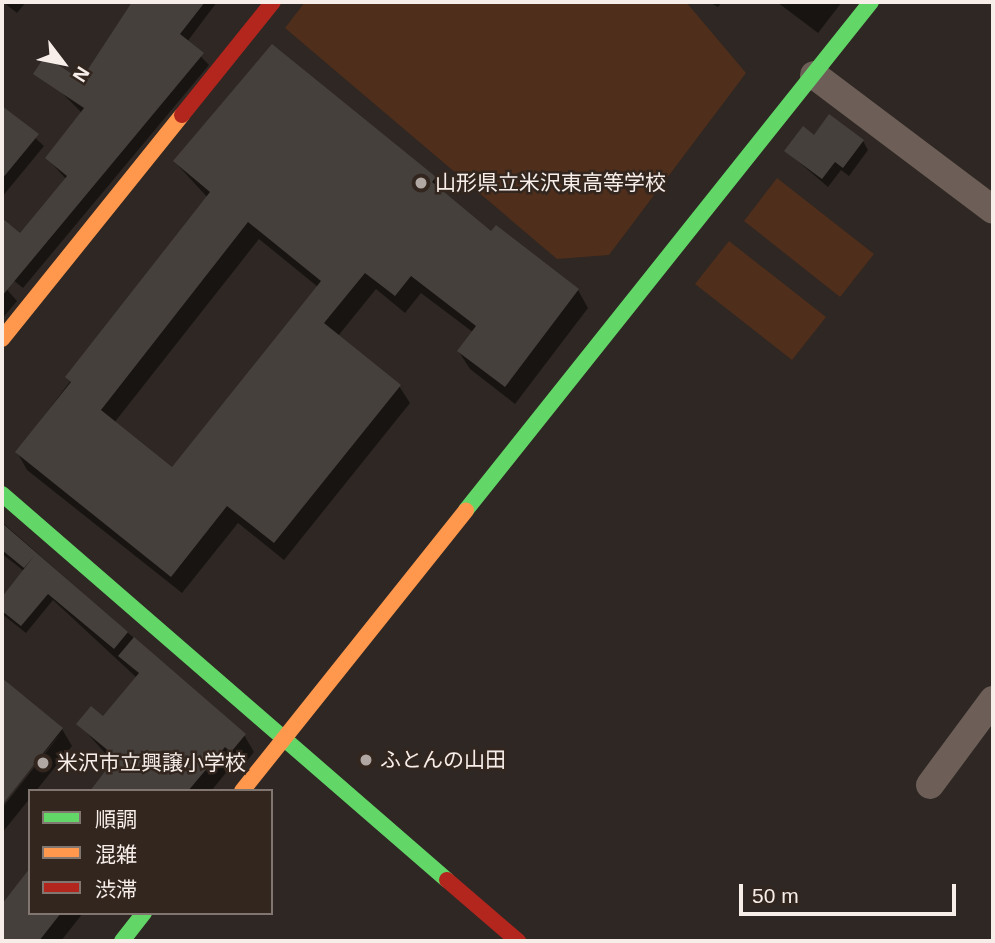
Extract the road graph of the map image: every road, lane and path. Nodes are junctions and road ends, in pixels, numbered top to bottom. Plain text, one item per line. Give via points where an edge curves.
1 (273, 2) edge
2 (871, 2) edge
3 (814, 75) junction
4 (993, 210) edge
5 (2, 339) edge
6 (2, 494) edge
7 (993, 700) edge
8 (284, 739) junction
9 (930, 785) dead end
10 (244, 789) edge
11 (142, 915) edge
12 (122, 941) edge
13 (518, 941) edge

1 - 5 street
2 - 3 street
3 - 4 street
3 - 8 street
6 - 8 street
7 - 9 street
8 - 10 street
8 - 13 street
11 - 12 street

